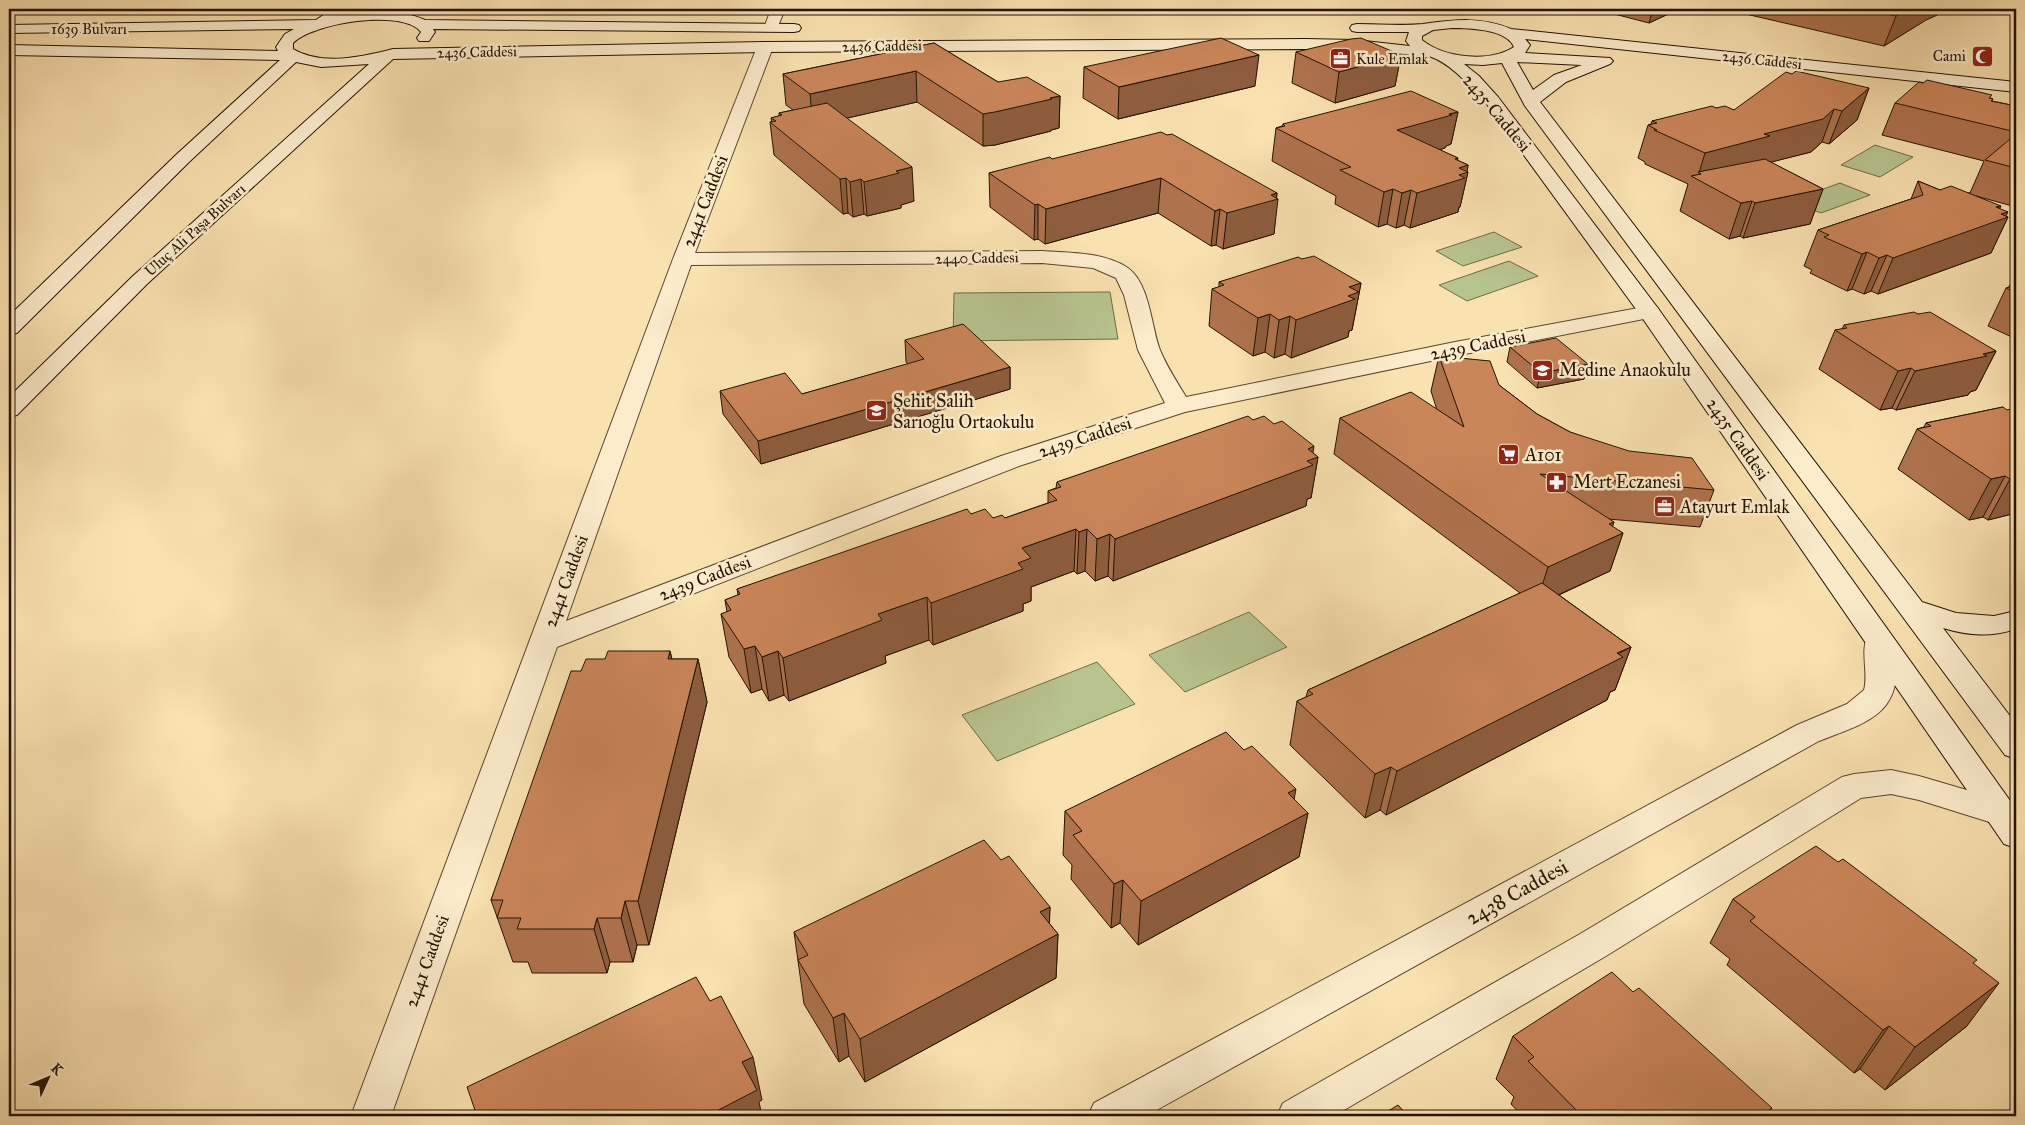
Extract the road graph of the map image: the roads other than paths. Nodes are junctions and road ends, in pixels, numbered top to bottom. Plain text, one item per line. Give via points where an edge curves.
1 (341, 9) edge
2 (432, 9) edge
3 (778, 9) edge
4 (1465, 9) edge
5 (1427, 11) dead end
6 (422, 23) junction
7 (321, 24) junction
8 (811, 28) dead end
9 (1338, 28) dead end
10 (1425, 28) junction
11 (9, 29) edge
12 (1502, 31) junction
13 (768, 38) junction
14 (9, 50) edge
15 (1437, 54) junction
16 (390, 55) junction
17 (292, 56) junction
18 (1508, 57) junction
19 (2016, 87) edge
20 (1531, 102) junction
21 (683, 259) junction
22 (1649, 312) junction
23 (9, 328) edge
24 (1179, 406) junction
25 (9, 410) edge
26 (1914, 609) junction
27 (2016, 620) edge
28 (543, 641) junction
29 (1879, 641) junction
30 (2013, 731) edge
31 (2008, 824) edge
32 (370, 1116) edge
33 (1108, 1116) edge
34 (1297, 1116) edge

1 - 7 street
2 - 6 street, Uluç Ali Paşa Bulvarı
3 - 13 street, 2441 Caddesi
4 - 12 street
5 - 10 street, 2435 Caddesi
6 - 7 street via 379,16
6 - 13 street, 2436 Caddesi
6 - 16 street, Uluç Ali Paşa Bulvarı via 428,32 421,41
7 - 11 street, 1639 Bulvarı
7 - 17 street via 297,33 285,42 286,52
8 - 13 street, 2436 Caddesi
9 - 10 street
10 - 12 street via 1464,24
10 - 15 street, 2435 Caddesi via 1413,38 1418,45
12 - 18 street via 1522,45 1520,51
12 - 19 street, 2436 Caddesi
13 - 15 street, 2436 Caddesi via 1355,45
13 - 16 street, 2436 Caddesi
13 - 21 street, 2441 Caddesi
14 - 17 street, 1639 Bulvarı
15 - 18 street, 2435 Caddesi via 1477,60
15 - 22 street, 2435 Caddesi via 1473,79 1492,100
16 - 17 street, Uluç Ali Paşa Bulvarı via 334,62
16 - 25 street, Uluç Ali Paşa Bulvarı via 140,280
17 - 23 street
18 - 20 street, 2435 Caddesi
18 - 20 street via 1622,62 1595,66 1562,77
20 - 26 street, 2435 Caddesi
21 - 24 street, 2440 Caddesi via 1042,257 1083,260 1109,267 1124,274 1130,283 1146,344
21 - 28 street, 2441 Caddesi
22 - 24 street, 2439 Caddesi
22 - 29 street, 2435 Caddesi
24 - 28 street, 2439 Caddesi via 1010,461
26 - 27 street via 1954,622 1994,626
26 - 30 street, 2435 Caddesi
28 - 32 street, 2441 Caddesi
29 - 31 street, 2435 Caddesi
29 - 33 street, 2438 Caddesi via 1879,692 1863,709 1808,733
31 - 34 street via 1919,788 1891,782 1854,786 1593,945

